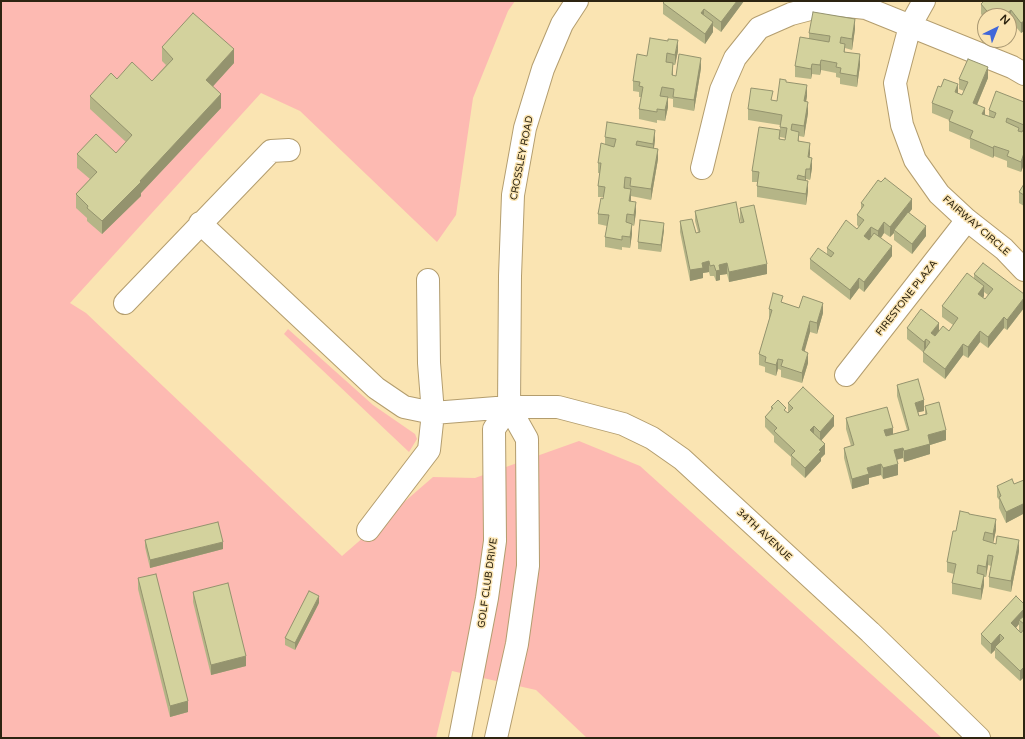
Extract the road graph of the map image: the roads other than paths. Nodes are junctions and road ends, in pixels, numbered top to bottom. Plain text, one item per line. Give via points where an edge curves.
1 (576, 1) edge
2 (924, 1) edge
3 (910, 26) junction
4 (1024, 74) edge
5 (289, 150) dead end
6 (702, 168) dead end
7 (968, 220) junction
8 (200, 223) junction
9 (1024, 270) edge
10 (428, 280) dead end
11 (125, 303) dead end
12 (846, 375) dead end
13 (509, 407) junction
14 (433, 413) junction
15 (368, 530) dead end
16 (460, 738) edge
17 (496, 738) edge
18 (979, 738) edge

1 - 13 street, CROSSLEY ROAD via 562,24 543,69 525,128 513,195
2 - 3 street, FAIRWAY CIRCLE
3 - 4 street
3 - 6 street via 866,8 829,4 790,14 759,28 735,58 721,90
3 - 7 street, FAIRWAY CIRCLE via 895,83 902,125 915,160 939,194
5 - 8 street via 271,151
7 - 9 street, FAIRWAY CIRCLE via 1004,249
7 - 12 street, FIRESTONE PLAZA
8 - 11 street
8 - 14 street, 34TH AVENUE via 376,388 404,407
10 - 14 street via 429,363
13 - 14 street, 34TH AVENUE
13 - 16 street, GOLF CLUB DRIVE via 494,429 495,541 488,598
13 - 17 street via 527,439 528,566 517,644
13 - 18 street, 34TH AVENUE via 558,407 623,424 652,438 682,459 870,632
14 - 15 street via 429,450

